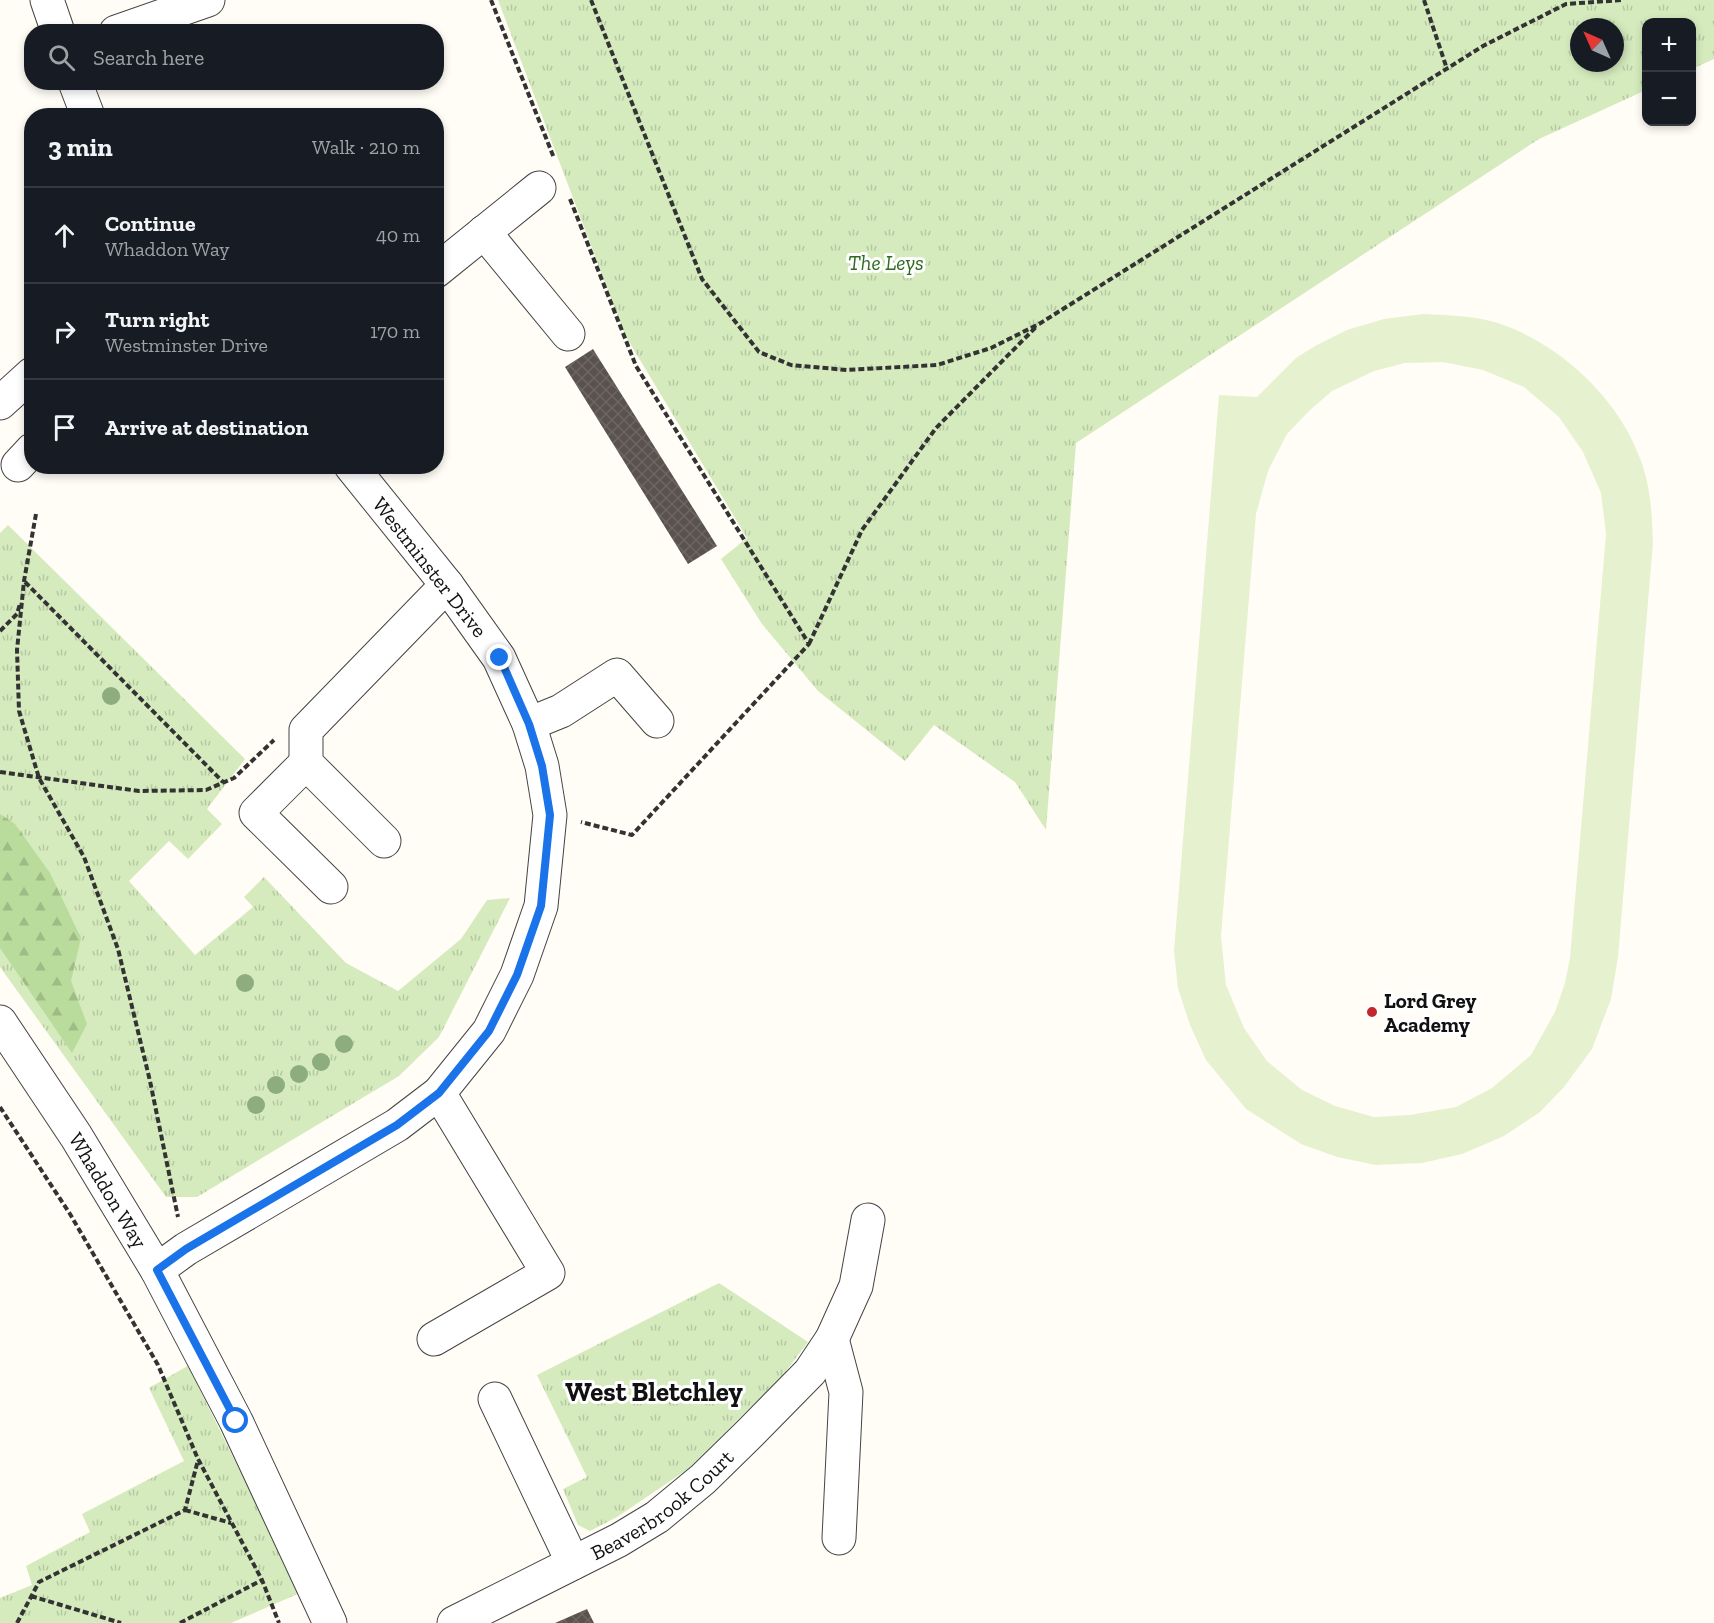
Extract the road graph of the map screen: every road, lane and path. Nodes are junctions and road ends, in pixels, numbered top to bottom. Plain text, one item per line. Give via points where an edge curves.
1 (47, 0) edge
2 (208, 0) edge
3 (491, 0) edge
4 (591, 0) edge
5 (1424, 0) edge
6 (1622, 0) edge
7 (55, 24) edge
8 (139, 24) edge
9 (1447, 69) junction
10 (78, 90) edge
11 (85, 108) edge
12 (555, 183) junction
13 (484, 232) junction
14 (444, 264) edge
15 (1039, 324) junction
16 (568, 334) dead end
17 (24, 381) edge
18 (0, 403) edge
19 (357, 474) edge
20 (36, 514) dead end
21 (24, 581) junction
22 (447, 585) junction
23 (23, 595) junction
24 (0, 631) edge
25 (809, 644) junction
26 (657, 721) dead end
27 (529, 724) junction
28 (306, 730) junction
29 (306, 763) junction
30 (0, 772) edge
31 (39, 778) junction
32 (223, 782) junction
33 (550, 815) junction
34 (384, 842) dead end
35 (331, 887) dead end
36 (0, 1022) edge
37 (439, 1093) junction
38 (0, 1107) edge
39 (868, 1220) dead end
40 (186, 1249) junction
41 (157, 1270) junction
42 (434, 1339) dead end
43 (832, 1339) junction
44 (495, 1399) dead end
45 (198, 1459) junction
46 (185, 1510) junction
47 (232, 1523) junction
48 (839, 1538) dead end
49 (573, 1563) junction
50 (262, 1580) junction
51 (31, 1596) junction
52 (18, 1623) edge
53 (121, 1623) edge
54 (180, 1623) edge
55 (279, 1623) edge
56 (330, 1623) edge
57 (454, 1623) edge

1 - 7 street
2 - 8 street
3 - 12 path
4 - 15 path via 702,279 759,352 791,365 847,370 937,365 991,348
5 - 9 path
6 - 9 path via 1566,4
9 - 15 path
10 - 11 street
12 - 13 street
12 - 25 path via 636,366
13 - 14 street
13 - 16 street
15 - 25 path via 936,428 862,530
17 - 18 street
19 - 22 street, Westminster Drive
20 - 21 path
21 - 23 path
21 - 32 path
22 - 27 street, Westminster Drive via 500,658
22 - 28 street
23 - 24 path via 17,614
23 - 31 path via 17,650 20,711
25 - 33 path via 632,835
26 - 27 street via 617,675 561,711
27 - 33 street, Westminster Drive via 542,766
28 - 29 street
28 - 32 path via 295,720 234,778
29 - 34 street
29 - 35 street via 256,813
30 - 31 path
31 - 32 path via 139,791 206,790
31 - 40 path via 84,857 118,949 178,1216 174,1226
33 - 37 street, Westminster Drive via 541,906 517,975 489,1031
36 - 41 street, Whaddon Way via 76,1136
37 - 40 street, Westminster Drive via 397,1125
37 - 42 street via 548,1273
38 - 45 path via 70,1214 158,1365
39 - 43 street, Beaverbrook Court via 856,1286
40 - 41 street, Westminster Drive
41 - 56 street, Whaddon Way via 236,1421
43 - 48 street via 846,1392
43 - 49 street, Beaverbrook Court via 810,1372 703,1479 657,1517
44 - 49 street
45 - 46 path
45 - 47 path
46 - 47 path
46 - 51 path via 39,1582
47 - 50 path
49 - 57 street, Beaverbrook Court
50 - 54 path
50 - 55 path
51 - 52 path
51 - 53 path

